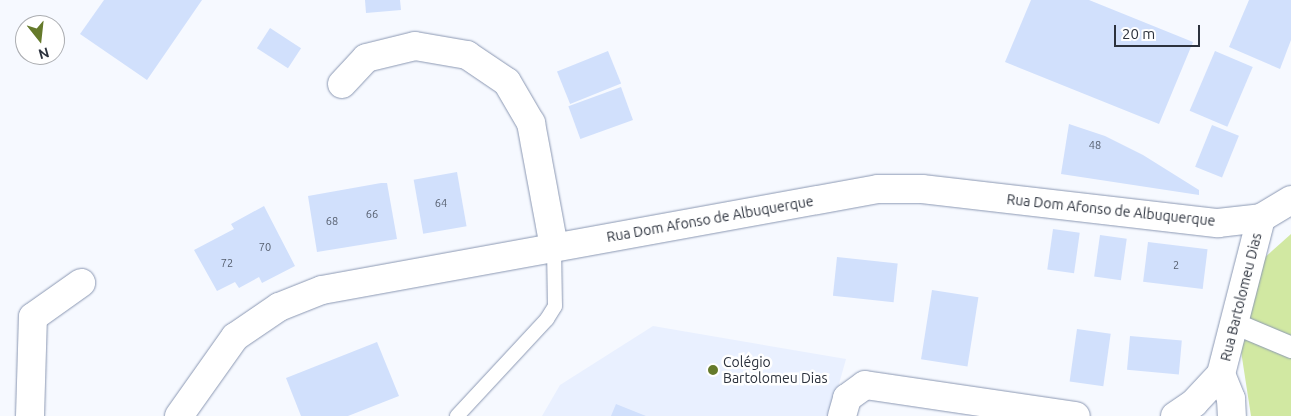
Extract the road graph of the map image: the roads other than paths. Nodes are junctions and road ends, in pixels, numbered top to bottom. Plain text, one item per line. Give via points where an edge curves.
1 (342, 84) dead end
2 (1291, 200) edge
3 (1261, 218) junction
4 (554, 247) junction
5 (81, 282) dead end
6 (1234, 323) junction
7 (1291, 347) edge
8 (1221, 374) junction
9 (30, 416) edge
10 (179, 416) edge
11 (457, 416) edge
12 (842, 416) edge
13 (1076, 416) edge
14 (1175, 416) edge
15 (1232, 416) edge

1 - 4 main road via 366,58 415,46 467,55 507,82 530,123
2 - 3 main road, Rua Dom Afonso de Albuquerque
3 - 4 main road, Rua Dom Afonso de Albuquerque via 1215,223 922,189 878,189
3 - 6 main road, Rua Bartolomeu Dias
4 - 10 main road, Rua Dom Afonso de Albuquerque via 322,290 279,307 235,337
4 - 11 lane via 554,306 547,319
5 - 9 main road via 34,317
6 - 7 street
6 - 8 main road, Rua Bartolomeu Dias
8 - 14 main road, Rua Bartolomeu Dias via 1194,403
8 - 15 main road via 1231,399
12 - 13 main road via 853,383

